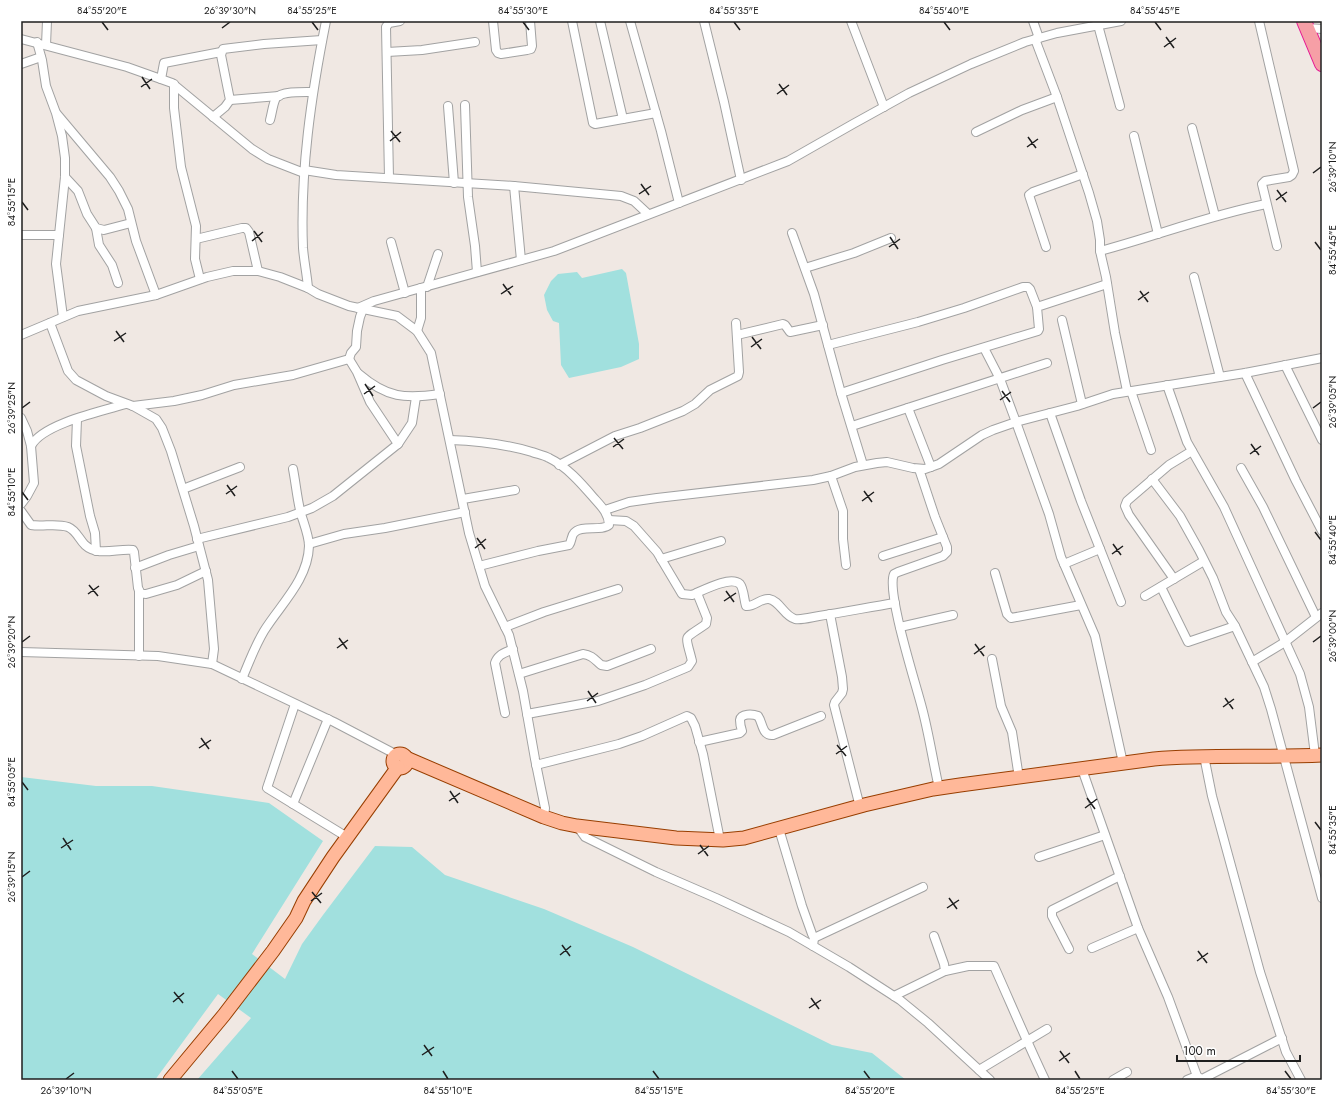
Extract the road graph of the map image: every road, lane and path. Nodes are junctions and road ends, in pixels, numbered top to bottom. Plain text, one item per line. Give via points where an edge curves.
1 (47, 21) edge
2 (326, 21) edge
3 (400, 21) edge
4 (493, 21) edge
5 (530, 21) edge
6 (572, 21) edge
7 (600, 21) edge
8 (630, 21) edge
9 (704, 21) edge
10 (851, 21) edge
11 (1033, 21) edge
12 (1121, 21) edge
13 (1259, 21) edge
14 (1100, 24) edge
15 (1306, 24) edge
16 (1322, 29) edge
17 (21, 39) edge
18 (1037, 39) junction
19 (322, 40) junction
20 (475, 42) dead end
21 (41, 44) junction
22 (221, 52) junction
23 (386, 52) junction
24 (41, 57) junction
25 (21, 64) edge
26 (1322, 64) edge
27 (161, 79) junction
28 (174, 84) junction
29 (313, 92) junction
30 (279, 96) junction
31 (1057, 97) junction
32 (230, 100) junction
33 (465, 105) dead end
34 (448, 106) dead end
35 (1120, 106) dead end
36 (884, 107) junction
37 (56, 113) junction
38 (656, 114) junction
39 (213, 117) junction
40 (623, 119) junction
41 (270, 120) dead end
42 (1192, 128) dead end
43 (976, 132) dead end
44 (1134, 136) dead end
45 (304, 172) junction
46 (1083, 174) junction
47 (65, 177) junction
48 (389, 178) junction
49 (741, 180) junction
50 (454, 183) junction
51 (468, 184) junction
52 (514, 186) junction
53 (679, 203) junction
54 (1266, 204) junction
55 (648, 214) junction
56 (1215, 216) junction
57 (131, 223) junction
58 (96, 228) junction
59 (792, 233) dead end
60 (1158, 234) junction
61 (21, 235) edge
62 (59, 235) junction
63 (891, 238) dead end
64 (196, 239) junction
65 (391, 242) dead end
66 (1277, 246) dead end
67 (1046, 247) dead end
68 (1100, 251) junction
69 (438, 254) dead end
70 (521, 260) junction
71 (805, 268) junction
72 (258, 271) junction
73 (476, 272) junction
74 (1194, 277) dead end
75 (200, 280) junction
76 (118, 283) dead end
77 (1108, 284) junction
78 (424, 287) junction
79 (308, 288) junction
80 (405, 293) junction
81 (156, 295) junction
82 (1037, 307) junction
83 (360, 308) junction
84 (63, 317) junction
85 (1062, 320) dead end
86 (50, 323) junction
87 (736, 323) dead end
88 (823, 325) junction
89 (417, 331) junction
90 (21, 335) edge
91 (737, 335) junction
92 (828, 345) junction
93 (984, 348) junction
94 (1322, 358) edge
95 (349, 359) junction
96 (1047, 363) dead end
97 (1285, 365) junction
98 (357, 372) junction
99 (1245, 373) junction
100 (1220, 377) junction
101 (1000, 379) junction
102 (1167, 385) junction
103 (1129, 391) junction
104 (841, 393) junction
105 (440, 394) junction
106 (416, 397) junction
107 (1082, 404) junction
108 (130, 405) junction
109 (908, 408) junction
110 (1050, 413) junction
111 (21, 418) edge
112 (77, 419) junction
113 (1016, 422) junction
114 (852, 426) junction
115 (450, 440) junction
116 (1322, 440) edge
117 (398, 444) junction
118 (31, 446) junction
119 (1151, 450) dead end
120 (1192, 451) junction
121 (560, 465) junction
122 (863, 465) junction
123 (240, 467) dead end
124 (931, 467) junction
125 (1241, 468) dead end
126 (293, 469) dead end
127 (919, 469) junction
128 (831, 476) junction
129 (1152, 479) junction
130 (183, 489) junction
131 (514, 490) dead end
132 (463, 499) junction
133 (21, 504) edge
134 (605, 510) junction
135 (21, 511) edge
136 (465, 512) junction
137 (301, 513) junction
138 (609, 520) junction
139 (1322, 531) edge
140 (943, 537) junction
141 (721, 541) dead end
142 (198, 542) junction
143 (309, 544) junction
144 (1100, 549) junction
145 (96, 550) junction
146 (883, 556) dead end
147 (661, 559) junction
148 (1204, 561) junction
149 (1064, 564) junction
150 (846, 565) dead end
151 (479, 566) junction
152 (136, 568) junction
153 (206, 571) junction
154 (995, 573) dead end
155 (1174, 579) junction
156 (1161, 587) junction
157 (618, 589) dead end
158 (139, 590) junction
159 (696, 593) junction
160 (1145, 596) dead end
161 (1121, 602) dead end
162 (895, 603) junction
163 (1082, 605) junction
164 (830, 614) junction
165 (1321, 614) edge
166 (953, 615) dead end
167 (505, 626) junction
168 (900, 626) junction
169 (1235, 626) junction
170 (1285, 642) junction
171 (513, 649) junction
172 (650, 649) dead end
173 (21, 652) edge
174 (139, 656) junction
175 (992, 659) dead end
176 (1252, 662) junction
177 (212, 664) junction
178 (519, 674) junction
179 (242, 679) junction
180 (295, 704) junction
181 (505, 713) dead end
182 (527, 714) junction
183 (821, 716) dead end
184 (328, 719) junction
185 (699, 742) junction
186 (1318, 755) edge
187 (1204, 756) junction
188 (1284, 757) junction
189 (400, 760) junction
190 (1123, 763) junction
191 (536, 765) junction
192 (1082, 769) junction
193 (1019, 778) junction
194 (939, 788) junction
195 (293, 804) junction
196 (860, 807) junction
197 (544, 817) junction
198 (577, 826) junction
199 (779, 829) junction
200 (1105, 835) junction
201 (347, 837) junction
202 (720, 840) junction
203 (1039, 857) dead end
204 (1120, 876) junction
205 (923, 887) dead end
206 (1322, 898) edge
207 (1138, 928) junction
208 (934, 936) dead end
209 (813, 942) junction
210 (1092, 948) dead end
211 (1069, 949) dead end
212 (945, 971) junction
213 (894, 996) junction
214 (1047, 1029) dead end
215 (1282, 1038) junction
216 (1026, 1041) junction
217 (979, 1070) junction
218 (1127, 1072) dead end
219 (1197, 1076) junction
220 (170, 1080) edge
221 (990, 1080) edge
222 (1045, 1080) edge
223 (1113, 1080) edge
224 (1187, 1080) edge
225 (1301, 1080) edge

1 - 21 street
2 - 19 street
3 - 23 street via 386,25
4 - 5 street via 496,50 501,54 531,49
6 - 40 street via 592,122 596,124
7 - 40 street
8 - 38 street
9 - 49 street
10 - 36 street
11 - 18 street
12 - 14 street
13 - 54 street via 1294,171 1289,177 1262,183
14 - 18 street
14 - 35 street
15 - 16 street
15 - 26 highway
17 - 21 street
18 - 31 street
18 - 36 street via 972,64
19 - 22 street via 228,48
19 - 29 street
20 - 23 street via 422,50
21 - 24 street
21 - 27 street
22 - 27 street via 164,63
22 - 32 street
23 - 48 street
24 - 25 street
24 - 37 street via 46,86
27 - 28 street
28 - 39 street
28 - 64 street via 174,108 181,167 196,226
29 - 30 street
29 - 45 street
30 - 32 street
30 - 41 street via 275,100
31 - 43 street via 1016,112
31 - 46 street
32 - 39 street
33 - 51 street
34 - 50 street
36 - 49 street via 788,161
37 - 47 street via 64,150
37 - 57 street via 110,177 128,209
38 - 40 street
38 - 53 street
39 - 45 street via 257,153
42 - 56 street
44 - 60 street
45 - 48 street
45 - 79 street via 304,250
46 - 67 street via 1029,195
46 - 68 street via 1097,221
47 - 58 street via 78,190
47 - 62 street
48 - 50 street
49 - 53 street
50 - 51 street
51 - 52 street
51 - 73 street
52 - 55 street via 621,196 634,201
52 - 70 street
53 - 55 street
54 - 56 street
54 - 66 street
55 - 70 street via 554,251
56 - 60 street
57 - 58 street via 104,230
57 - 81 street
58 - 76 street via 100,245 112,265
59 - 71 street
60 - 68 street
61 - 62 street
62 - 84 street via 56,264
63 - 71 street
64 - 72 street via 246,228
64 - 75 street via 195,259
65 - 80 street
68 - 77 street
69 - 78 street
70 - 73 street
71 - 88 street
72 - 75 street via 233,271
72 - 79 street
73 - 78 street
74 - 100 street
75 - 81 street
77 - 82 street
77 - 103 street via 1115,333
78 - 80 street
78 - 89 street
79 - 83 street via 318,294
80 - 83 street via 374,300
81 - 84 street via 78,311
82 - 92 street via 1030,289 1023,287 918,322
82 - 93 street via 1038,331
83 - 89 street via 397,316
83 - 95 street via 356,347
84 - 86 street
85 - 107 street
86 - 90 street
86 - 108 street via 68,371 76,380
87 - 91 street
88 - 91 street via 790,332 783,324
88 - 92 street
89 - 105 street via 431,353
91 - 121 street via 738,376 710,390 683,411 615,436
92 - 104 street
93 - 101 street
93 - 104 street
94 - 97 street
95 - 98 street
95 - 108 street via 294,375 234,384 174,401
96 - 101 street
97 - 99 street
97 - 116 street
98 - 106 street via 380,389
98 - 117 street via 370,402
99 - 100 street
99 - 139 street
100 - 102 street
101 - 109 street
101 - 113 street
102 - 103 street
102 - 120 street
103 - 107 street
103 - 119 street
104 - 114 street
105 - 106 street
105 - 115 street
106 - 117 street via 412,423
107 - 110 street
108 - 112 street
108 - 130 street via 156,419 162,428
109 - 114 street
109 - 124 street
110 - 113 street
110 - 144 street
111 - 118 street
112 - 118 street via 50,429 34,440
112 - 145 street via 76,446 95,533
113 - 124 street via 982,435
113 - 149 street
114 - 122 street
115 - 121 street via 515,447 549,458
115 - 132 street
117 - 137 street via 333,496
118 - 133 street via 34,483
120 - 129 street
120 - 170 street via 1224,507
121 - 134 street
122 - 127 street via 887,462
122 - 128 street
123 - 130 street
124 - 127 street
125 - 165 street
126 - 137 street
127 - 140 street
128 - 134 street via 790,484 629,502
128 - 150 street via 842,511
129 - 148 street via 1180,516
129 - 155 street via 1127,501 1125,508
130 - 142 street
131 - 132 street
132 - 136 street
134 - 138 street
135 - 145 street via 31,525 59,525 70,528 85,545
136 - 143 street via 344,534
136 - 151 street
137 - 142 street
137 - 143 street
138 - 147 street via 626,522 634,526
138 - 151 street via 606,528 576,531 569,545
140 - 146 street
140 - 162 street via 948,550 946,554 894,574 892,581
141 - 147 street
142 - 152 street
142 - 153 street
143 - 179 street via 307,562 298,582 264,632
144 - 149 street
144 - 161 street
145 - 152 street via 133,550
147 - 159 street via 682,594
148 - 155 street
148 - 169 street via 1226,612
149 - 163 street
151 - 167 street via 485,586
152 - 158 street
153 - 158 street via 160,591 141,594
153 - 177 street via 213,627
154 - 163 street via 1007,614 1011,618
155 - 156 street
156 - 160 street
156 - 169 street via 1188,642
157 - 167 street
158 - 174 street
159 - 164 street via 724,582 736,582 742,588 746,606 770,599 789,617 796,619
159 - 182 street via 708,621 686,639 692,661 688,667 598,701
162 - 164 street
162 - 168 street
163 - 190 street via 1095,636
164 - 196 street via 843,689 834,706
165 - 170 street
166 - 168 street
167 - 171 street
168 - 194 street via 923,709
169 - 176 street
170 - 176 street
170 - 186 street via 1306,692
171 - 178 street
171 - 181 street via 496,658 495,663
172 - 178 street via 607,666 602,666 592,657 583,654
173 - 174 street
174 - 177 street via 158,656
175 - 193 street via 1001,706 1012,732
176 - 188 street via 1264,687
177 - 179 street
178 - 182 street
179 - 180 street
180 - 184 street
180 - 195 street via 267,788
182 - 191 street
183 - 185 street via 770,736 764,731 758,716 752,714 740,720 740,733
184 - 189 street
184 - 195 street
185 - 191 street via 695,726 687,716 625,742
185 - 202 street
186 - 188 main road
187 - 188 main road
187 - 190 main road
187 - 215 street via 1237,889
188 - 206 street
189 - 197 main road
189 - 201 main road
190 - 192 main road
191 - 197 street via 545,808
192 - 193 main road
192 - 200 street
193 - 194 main road
194 - 196 main road
195 - 201 street
196 - 199 main road
197 - 198 main road
198 - 202 main road via 676,838
198 - 209 street via 585,837 656,872
199 - 202 main road via 744,838
199 - 209 street
200 - 203 street
200 - 204 street
201 - 220 main road via 274,951
204 - 207 street
204 - 211 street via 1052,910 1052,916
205 - 209 street
207 - 210 street
207 - 219 street via 1168,997
208 - 212 street
209 - 213 street
212 - 213 street
212 - 216 street via 968,966 994,966
213 - 217 street
214 - 216 street
215 - 219 street via 1204,1078
215 - 225 street via 1286,1052
216 - 217 street
216 - 222 street
217 - 221 street
218 - 223 street
219 - 224 street

